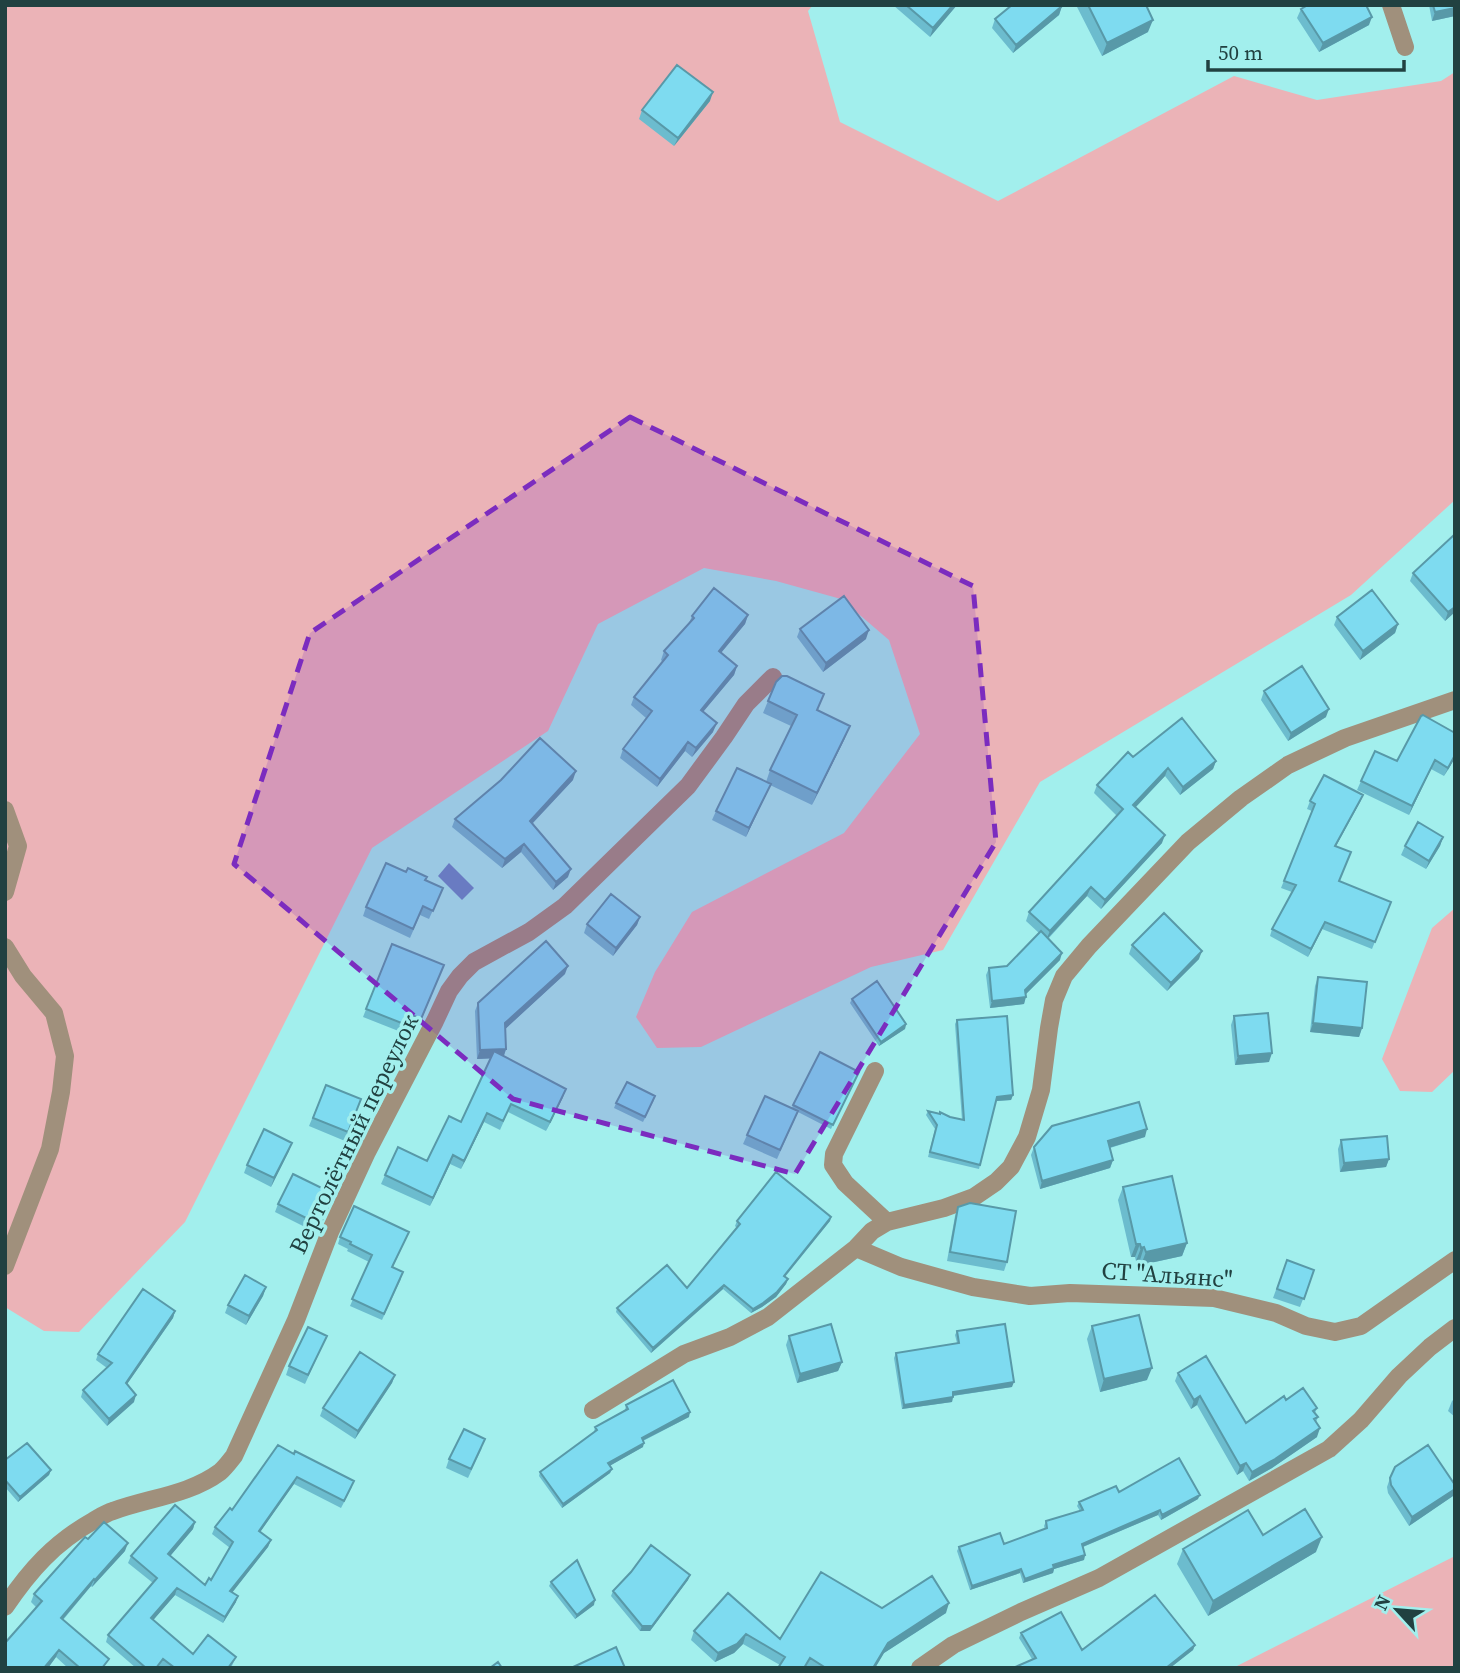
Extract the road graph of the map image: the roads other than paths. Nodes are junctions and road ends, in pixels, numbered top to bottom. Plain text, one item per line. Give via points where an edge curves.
1 (1391, 5) edge
2 (1405, 47) dead end
3 (773, 677) dead end
4 (1455, 700) edge
5 (5, 810) edge
6 (5, 892) edge
7 (5, 947) edge
8 (874, 1071) dead end
9 (887, 1222) junction
10 (856, 1248) junction
11 (1455, 1260) edge
12 (5, 1266) edge
13 (1455, 1328) edge
14 (593, 1410) dead end
15 (5, 1607) edge
16 (920, 1668) edge

1 - 2 street
3 - 15 street, Вертолётный переулок via 746,704 688,786 565,906 474,962 449,991 330,1232 234,1456 203,1482 111,1511 72,1533 42,1559
4 - 9 street via 1345,738 1288,765 1188,842 1064,976 1050,1019 1041,1090 1027,1137 1011,1167 974,1197
5 - 6 street via 18,846
7 - 12 street via 54,1013 65,1056 50,1149
8 - 9 street via 834,1154 833,1166
9 - 10 street
10 - 11 street, СТ "Альянс" via 901,1268 973,1287 1030,1296 1214,1298 1335,1332 1362,1326
10 - 14 street via 768,1317 684,1354
13 - 16 street via 1399,1376 1329,1448 1099,1578 953,1645

